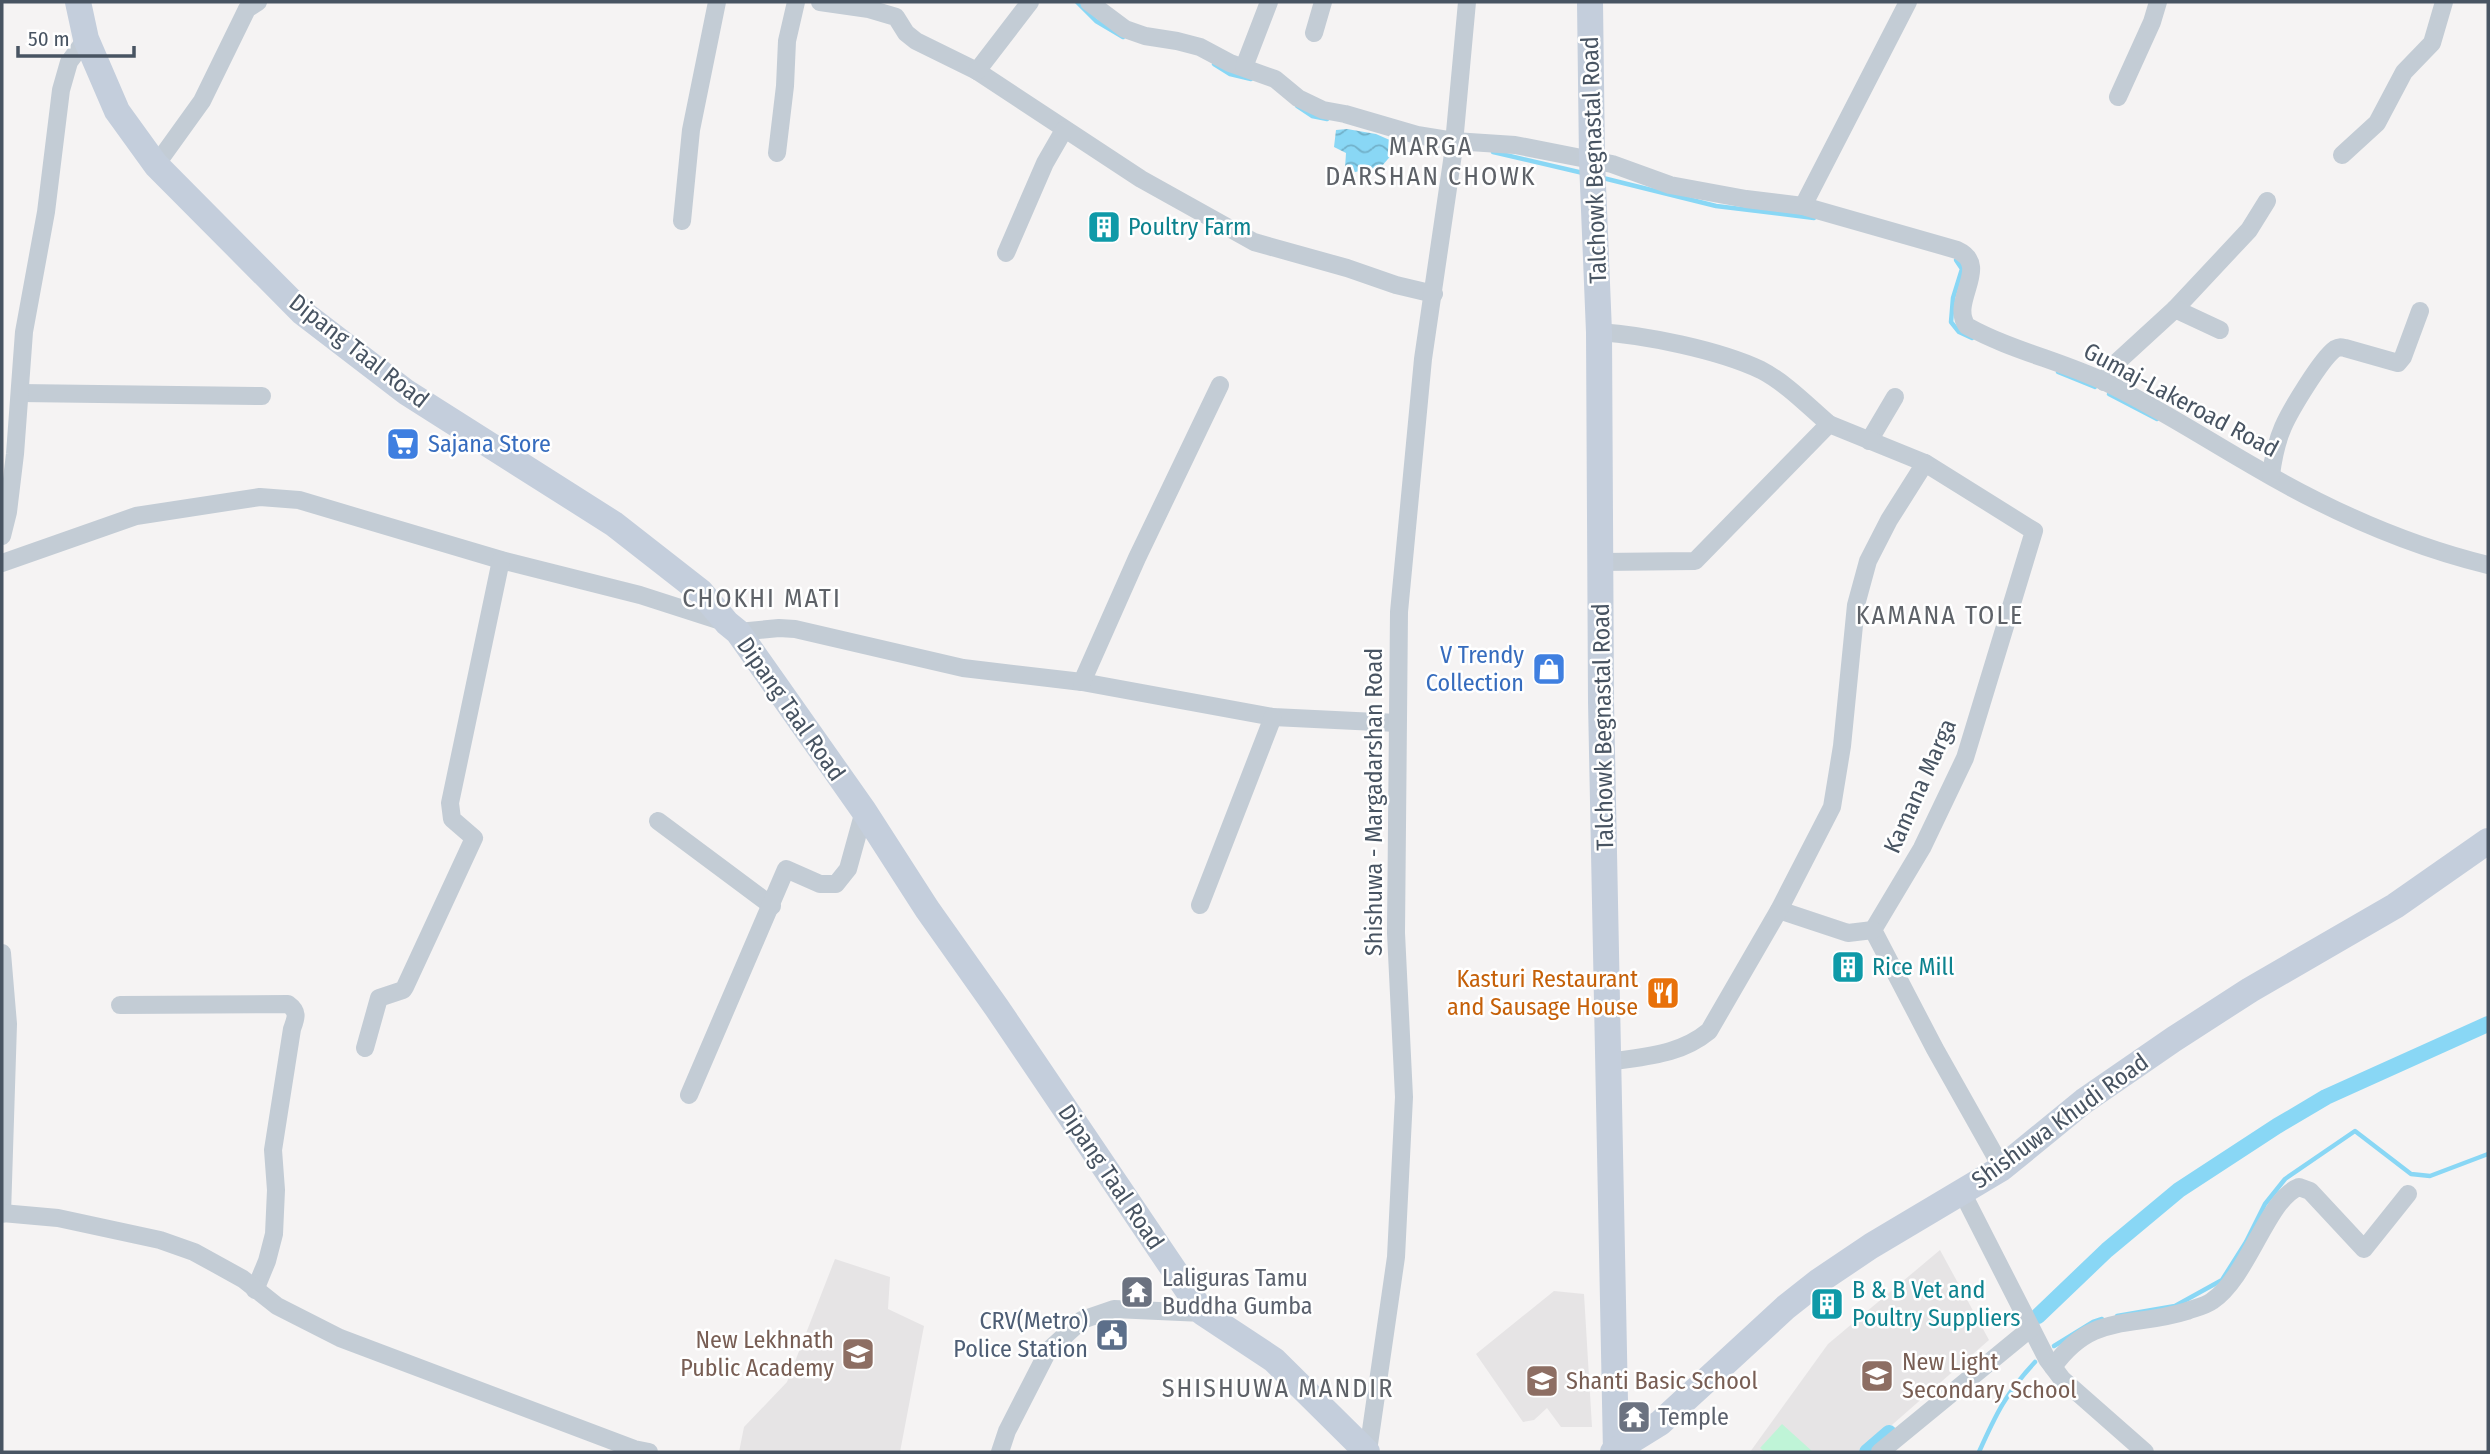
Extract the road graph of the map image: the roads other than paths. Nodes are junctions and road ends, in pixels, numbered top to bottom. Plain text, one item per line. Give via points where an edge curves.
1 (78, 2) edge
2 (258, 2) edge
3 (718, 2) edge
4 (820, 2) edge
5 (1030, 2) edge
6 (1089, 2) edge
7 (1269, 2) edge
8 (1323, 2) edge
9 (1466, 2) edge
10 (1590, 2) edge
11 (1908, 2) edge
12 (2158, 2) edge
13 (2444, 2) edge
14 (799, 3) edge
15 (1314, 33) dead end
16 (86, 39) junction
17 (1244, 66) junction
18 (977, 71) junction
19 (2118, 97) dead end
20 (1064, 130) junction
21 (1454, 148) junction
22 (777, 153) dead end
23 (2342, 155) dead end
24 (1592, 161) junction
25 (156, 164) junction
26 (2267, 201) dead end
27 (1802, 206) junction
28 (682, 221) dead end
29 (1006, 253) dead end
30 (1434, 294) junction
31 (2175, 309) junction
32 (2420, 311) dead end
33 (2220, 330) dead end
34 (1599, 332) junction
35 (2104, 382) junction
36 (1220, 385) dead end
37 (20, 393) junction
38 (262, 396) dead end
39 (1895, 397) dead end
40 (1829, 424) junction
41 (1870, 441) junction
42 (1925, 463) junction
43 (2271, 475) junction
44 (2, 536) edge
45 (500, 560) junction
46 (1601, 562) junction
47 (2, 563) edge
48 (2488, 565) edge
49 (732, 628) junction
50 (1082, 682) junction
51 (1273, 718) junction
52 (1397, 723) junction
53 (864, 811) junction
54 (658, 821) dead end
55 (2488, 841) edge
56 (1200, 905) dead end
57 (772, 906) junction
58 (1779, 910) junction
59 (1873, 930) junction
60 (2, 953) edge
61 (120, 1005) dead end
62 (365, 1048) dead end
63 (4, 1055) edge
64 (1609, 1062) junction
65 (689, 1095) dead end
66 (2002, 1168) junction
67 (1962, 1192) junction
68 (2408, 1194) dead end
69 (2, 1214) edge
70 (255, 1290) junction
71 (1203, 1313) junction
72 (2031, 1328) junction
73 (2053, 1367) junction
74 (1367, 1451) edge
75 (649, 1452) edge
76 (1000, 1452) edge
77 (1615, 1452) edge
78 (1880, 1452) edge
79 (2145, 1452) edge

1 - 16 main road, Dipang Taal Road
2 - 25 street via 247,9 202,101
3 - 28 street via 691,130
4 - 18 street via 896,17 916,41
5 - 18 street
6 - 17 street, Gumaj-Lakeroad Road via 1125,29 1200,47
7 - 17 street
8 - 15 street
9 - 21 street, Shishuwa - Margadarshan Road
10 - 24 main road, Talchowk Begnastal Road
11 - 27 street
12 - 19 street
13 - 23 street via 2432,43 2404,72 2377,123
14 - 22 street via 787,41
16 - 25 main road, Dipang Taal Road via 117,111
16 - 37 street via 69,62 61,90 46,212 23,332
17 - 21 street, Gumaj-Lakeroad Road via 1275,79 1310,105
18 - 20 street
20 - 29 street
20 - 30 street via 1254,242
21 - 24 street, Gumaj-Lakeroad Road via 1515,145
21 - 30 street, Shishuwa - Margadarshan Road
24 - 27 street, Gumaj-Lakeroad Road via 1670,185
24 - 34 main road, Talchowk Begnastal Road
25 - 49 main road, Dipang Taal Road via 303,313 406,392 614,524 701,592
26 - 31 street via 2249,230
27 - 35 street, Gumaj-Lakeroad Road via 1966,254 1972,269 1961,312 1967,326
30 - 52 street, Shishuwa - Margadarshan Road via 1423,359 1399,612
31 - 33 street
31 - 35 street via 2115,364
32 - 43 street via 2398,363 2345,348 2332,351 2283,427
34 - 40 street, Kamana Marga via 1693,348 1761,370
34 - 46 main road, Talchowk Begnastal Road
35 - 43 street, Gumaj-Lakeroad Road
36 - 50 street
37 - 38 street
37 - 44 street
39 - 41 street
40 - 41 street, Kamana Marga
40 - 46 street via 1695,561
41 - 42 street, Kamana Marga
42 - 58 street via 1868,561 1856,605 1832,807
42 - 59 street, Kamana Marga via 2034,531 1965,758 1922,848
43 - 48 street, Gumaj-Lakeroad Road via 2318,502 2406,539
45 - 47 street via 299,500 260,497 136,516
45 - 49 street via 640,595
45 - 62 street via 450,803 452,819 474,838 405,987 379,998
46 - 64 main road, Talchowk Begnastal Road
49 - 50 street via 795,629 963,668
49 - 53 main road, Dipang Taal Road
50 - 51 street
51 - 52 street
51 - 56 street
52 - 74 street, Shishuwa - Margadarshan Road via 1396,933 1404,1097 1396,1257
53 - 57 street via 848,869 836,884 820,884 786,869
53 - 71 main road, Dipang Taal Road
54 - 57 street
55 - 66 main road, Shishuwa Khudi Road via 2395,906 2174,1039 2084,1101
57 - 65 street
58 - 59 street via 1848,933
58 - 64 street via 1709,1031 1673,1052
59 - 66 street
60 - 63 street via 8,1024
61 - 70 street via 288,1004 295,1009 273,1150 274,1234
63 - 69 street
64 - 77 main road, Talchowk Begnastal Road
66 - 67 main road, Shishuwa Khudi Road
67 - 72 street
67 - 77 main road, Shishuwa Khudi Road via 1819,1281 1660,1423
68 - 73 street via 2364,1249 2310,1191 2292,1189 2239,1273 2211,1302 2162,1319 2125,1321 2088,1332
69 - 70 street via 58,1218 160,1240 194,1252
70 - 75 street via 340,1338
71 - 74 main road, Dipang Taal Road via 1274,1360
71 - 76 street via 1114,1309 1082,1320 1048,1350
72 - 73 street
72 - 78 street
73 - 79 street

